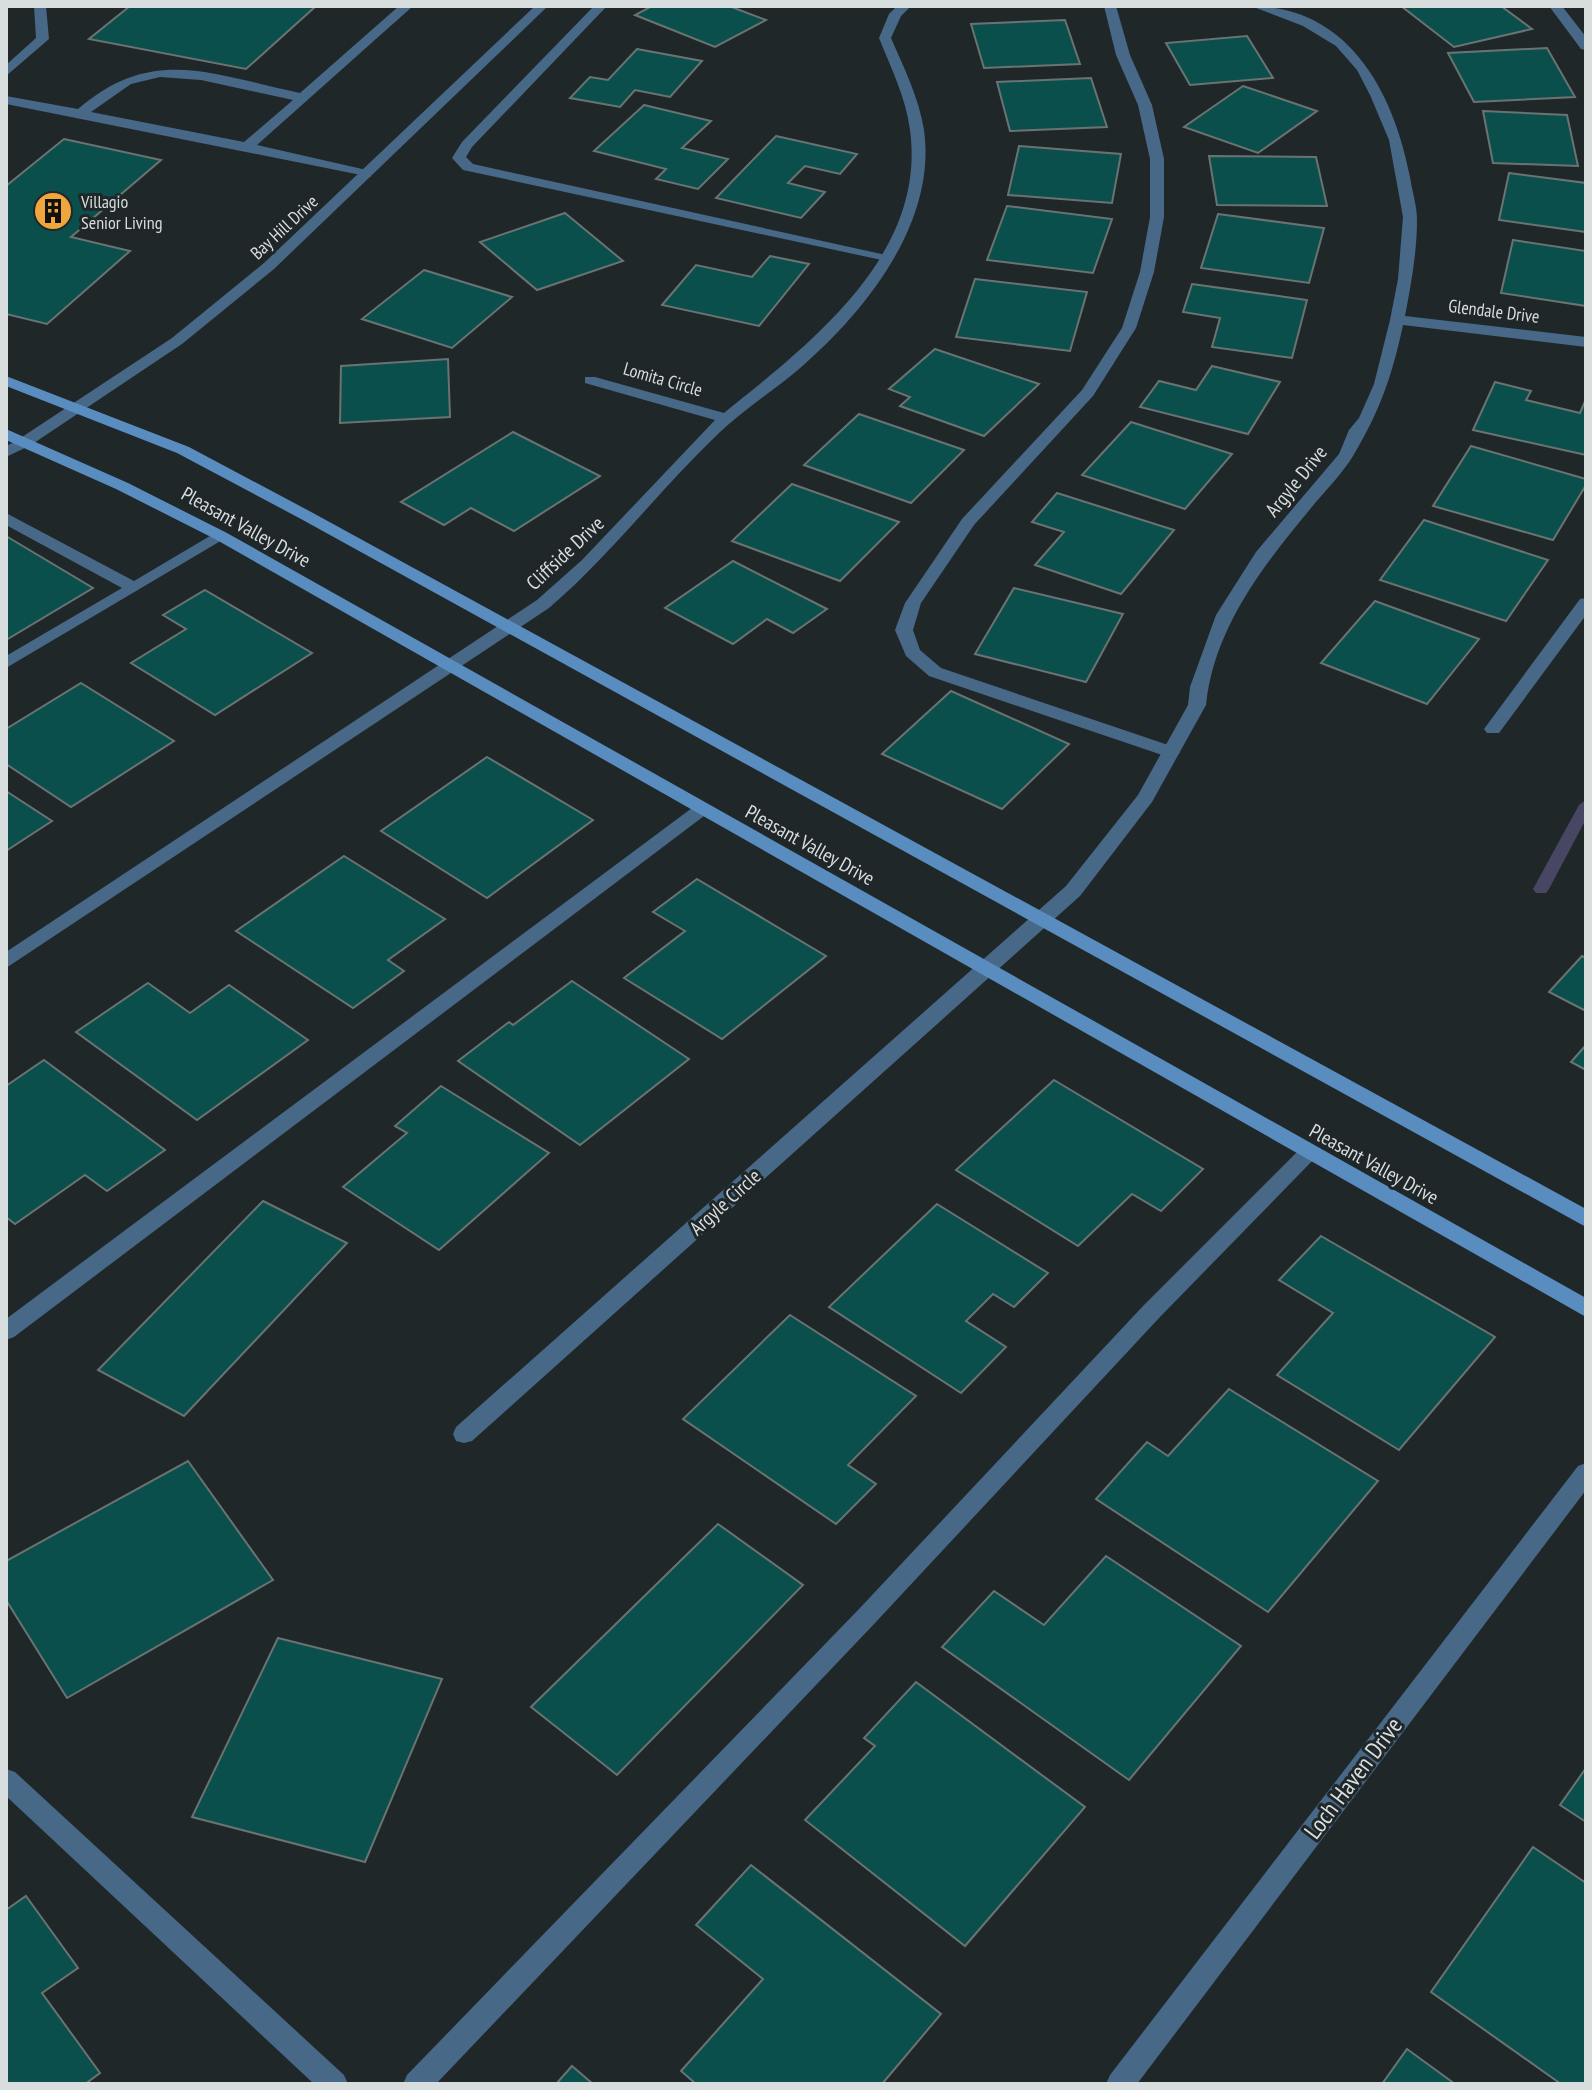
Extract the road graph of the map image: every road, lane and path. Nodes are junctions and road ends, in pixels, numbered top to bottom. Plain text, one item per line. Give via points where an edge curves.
1 (40, 6) edge
2 (407, 6) edge
3 (542, 6) edge
4 (601, 6) edge
5 (1110, 6) edge
6 (1257, 6) edge
7 (1555, 6) edge
8 (900, 10) edge
9 (1586, 46) edge
10 (6, 72) edge
11 (303, 98) junction
12 (6, 100) edge
13 (81, 114) junction
14 (247, 147) junction
15 (366, 174) junction
16 (886, 259) junction
17 (1397, 320) junction
18 (1586, 342) edge
19 (590, 380) dead end
20 (6, 381) edge
21 (79, 407) junction
22 (726, 418) junction
23 (6, 434) edge
24 (25, 442) junction
25 (6, 452) edge
26 (6, 518) edge
27 (221, 536) junction
28 (133, 587) junction
29 (1586, 603) edge
30 (510, 627) junction
31 (6, 663) edge
32 (451, 667) junction
33 (1493, 729) dead end
34 (1171, 752) junction
35 (702, 809) junction
36 (1042, 920) junction
37 (6, 961) edge
38 (987, 970) junction
39 (1309, 1152) junction
40 (1586, 1219) edge
41 (1586, 1308) edge
42 (6, 1331) edge
43 (464, 1434) dead end
44 (1586, 1473) edge
45 (6, 1780) edge
46 (334, 2084) edge
47 (417, 2084) edge
48 (1120, 2084) edge

1 - 10 street via 43,39
2 - 11 street
3 - 15 street, Bay Hill Drive
4 - 16 street via 467,145 459,158 468,167
5 - 34 street via 1123,55 1145,105 1157,159 1157,217 1129,328 1088,393 968,522 913,603 904,630 912,652 935,672
6 - 17 street, Argyle Drive via 1308,23 1341,43 1377,95 1396,140 1410,217
7 - 9 street
8 - 16 street, Cliffside Drive via 885,38 919,142 907,213
11 - 13 street via 180,73 143,75 106,92
11 - 14 street
12 - 13 street
13 - 14 street
14 - 15 street
15 - 21 street, Bay Hill Drive via 269,266 177,341
16 - 22 street, Cliffside Drive via 842,318 800,361
17 - 18 street, Glendale Drive
17 - 34 street, Argyle Drive via 1382,384 1366,420 1346,455 1262,556 1224,615 1197,705
19 - 22 street, Lomita Circle
20 - 21 street, Pleasant Valley Drive
21 - 24 street, Bay Hill Drive
21 - 30 street, Pleasant Valley Drive via 183,450
22 - 30 street, Cliffside Drive via 581,574
23 - 24 street, Pleasant Valley Drive
24 - 25 street, Bay Hill Drive
24 - 27 street, Pleasant Valley Drive
26 - 28 street
27 - 28 street
27 - 32 street, Pleasant Valley Drive
28 - 31 street
29 - 33 street
30 - 32 street, Cliffside Drive
30 - 36 street, Pleasant Valley Drive
32 - 35 street, Pleasant Valley Drive
32 - 37 street, Cliffside Drive
34 - 36 street, Argyle Drive via 1146,798 1073,891
35 - 38 street, Pleasant Valley Drive
35 - 42 street
36 - 38 street, Argyle Drive
36 - 40 street, Pleasant Valley Drive
38 - 39 street, Pleasant Valley Drive
38 - 43 street, Argyle Circle
39 - 41 street, Pleasant Valley Drive
39 - 47 street
44 - 48 street, Loch Haven Drive
45 - 46 street

